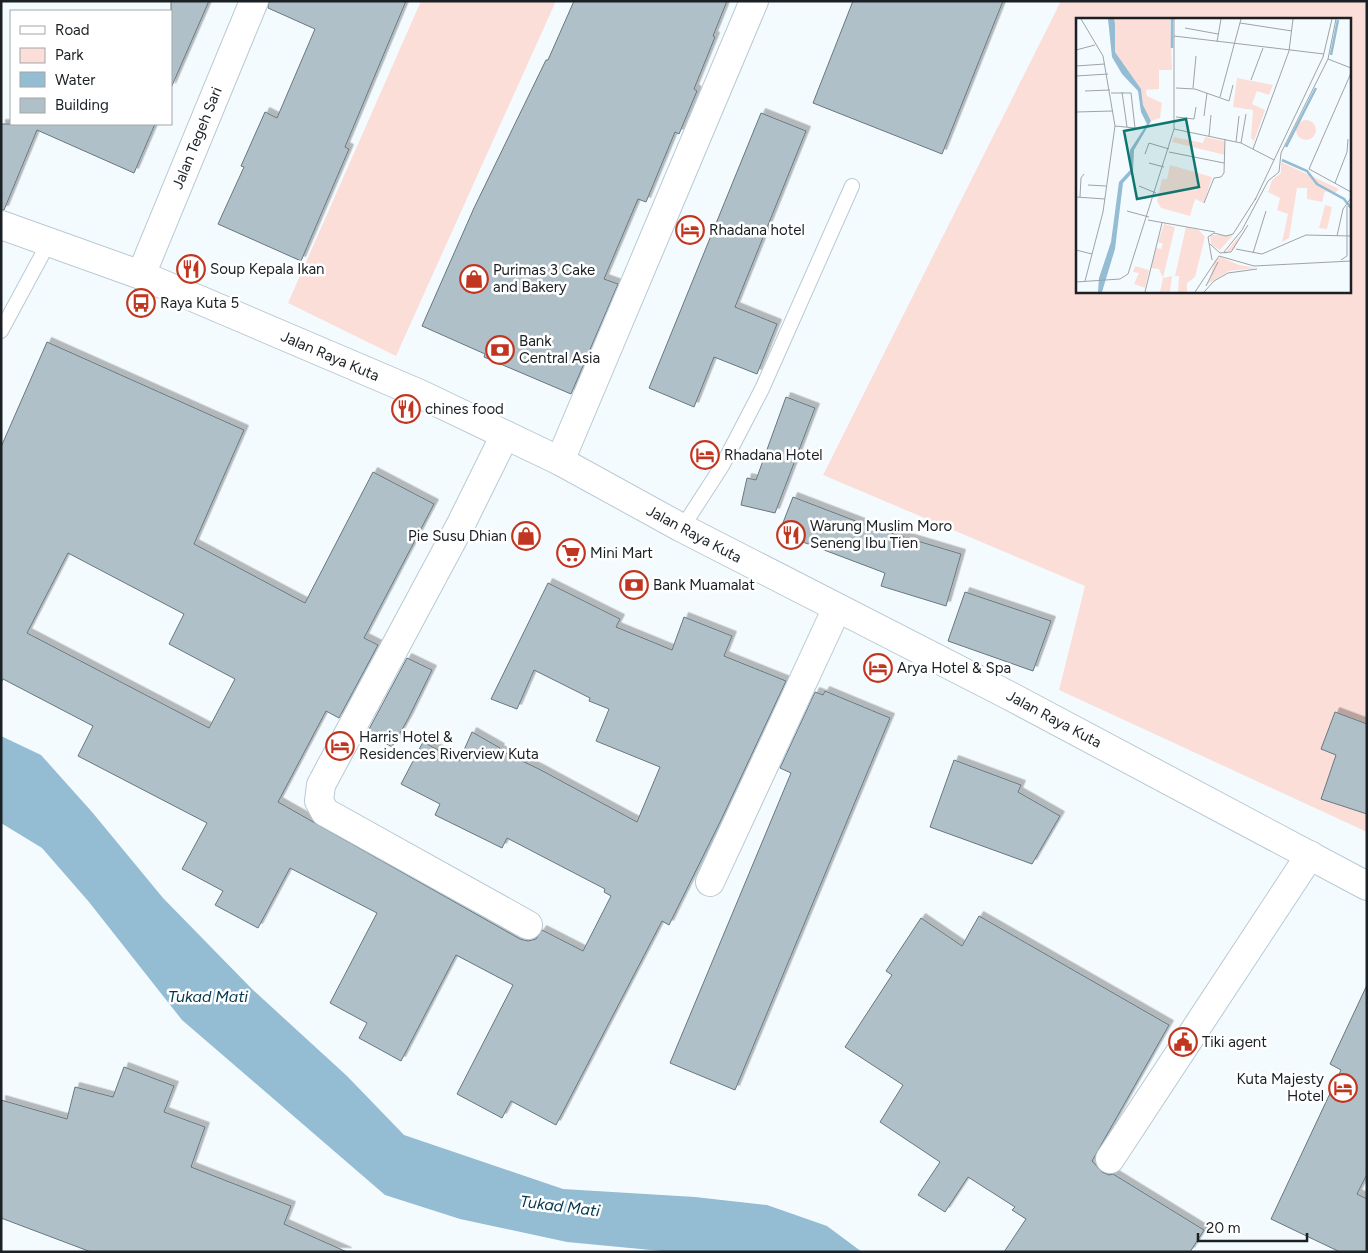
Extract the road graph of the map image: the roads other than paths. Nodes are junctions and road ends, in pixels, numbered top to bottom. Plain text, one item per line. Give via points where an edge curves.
1 (254, 1) edge
2 (754, 1) edge
3 (852, 186) dead end
4 (1, 225) edge
5 (49, 242) junction
6 (141, 275) junction
7 (1, 331) edge
8 (506, 435) junction
9 (560, 461) junction
10 (682, 528) junction
11 (837, 608) junction
12 (1310, 855) junction
13 (710, 882) dead end
14 (1367, 886) edge
15 (528, 926) dead end
16 (1110, 1158) dead end

1 - 6 street, Jalan Tegeh Sari
2 - 9 street
3 - 10 lane via 762,389 722,466
4 - 5 street, Jalan Raya Kuta
5 - 6 street, Jalan Raya Kuta
5 - 7 lane
6 - 8 street, Jalan Raya Kuta via 420,394
8 - 9 street, Jalan Raya Kuta
8 - 15 street via 321,785 319,801 324,812
9 - 10 street, Jalan Raya Kuta
10 - 11 street, Jalan Raya Kuta
11 - 12 street, Jalan Raya Kuta
11 - 13 street
12 - 14 street, Jalan Raya Kuta
12 - 16 street

